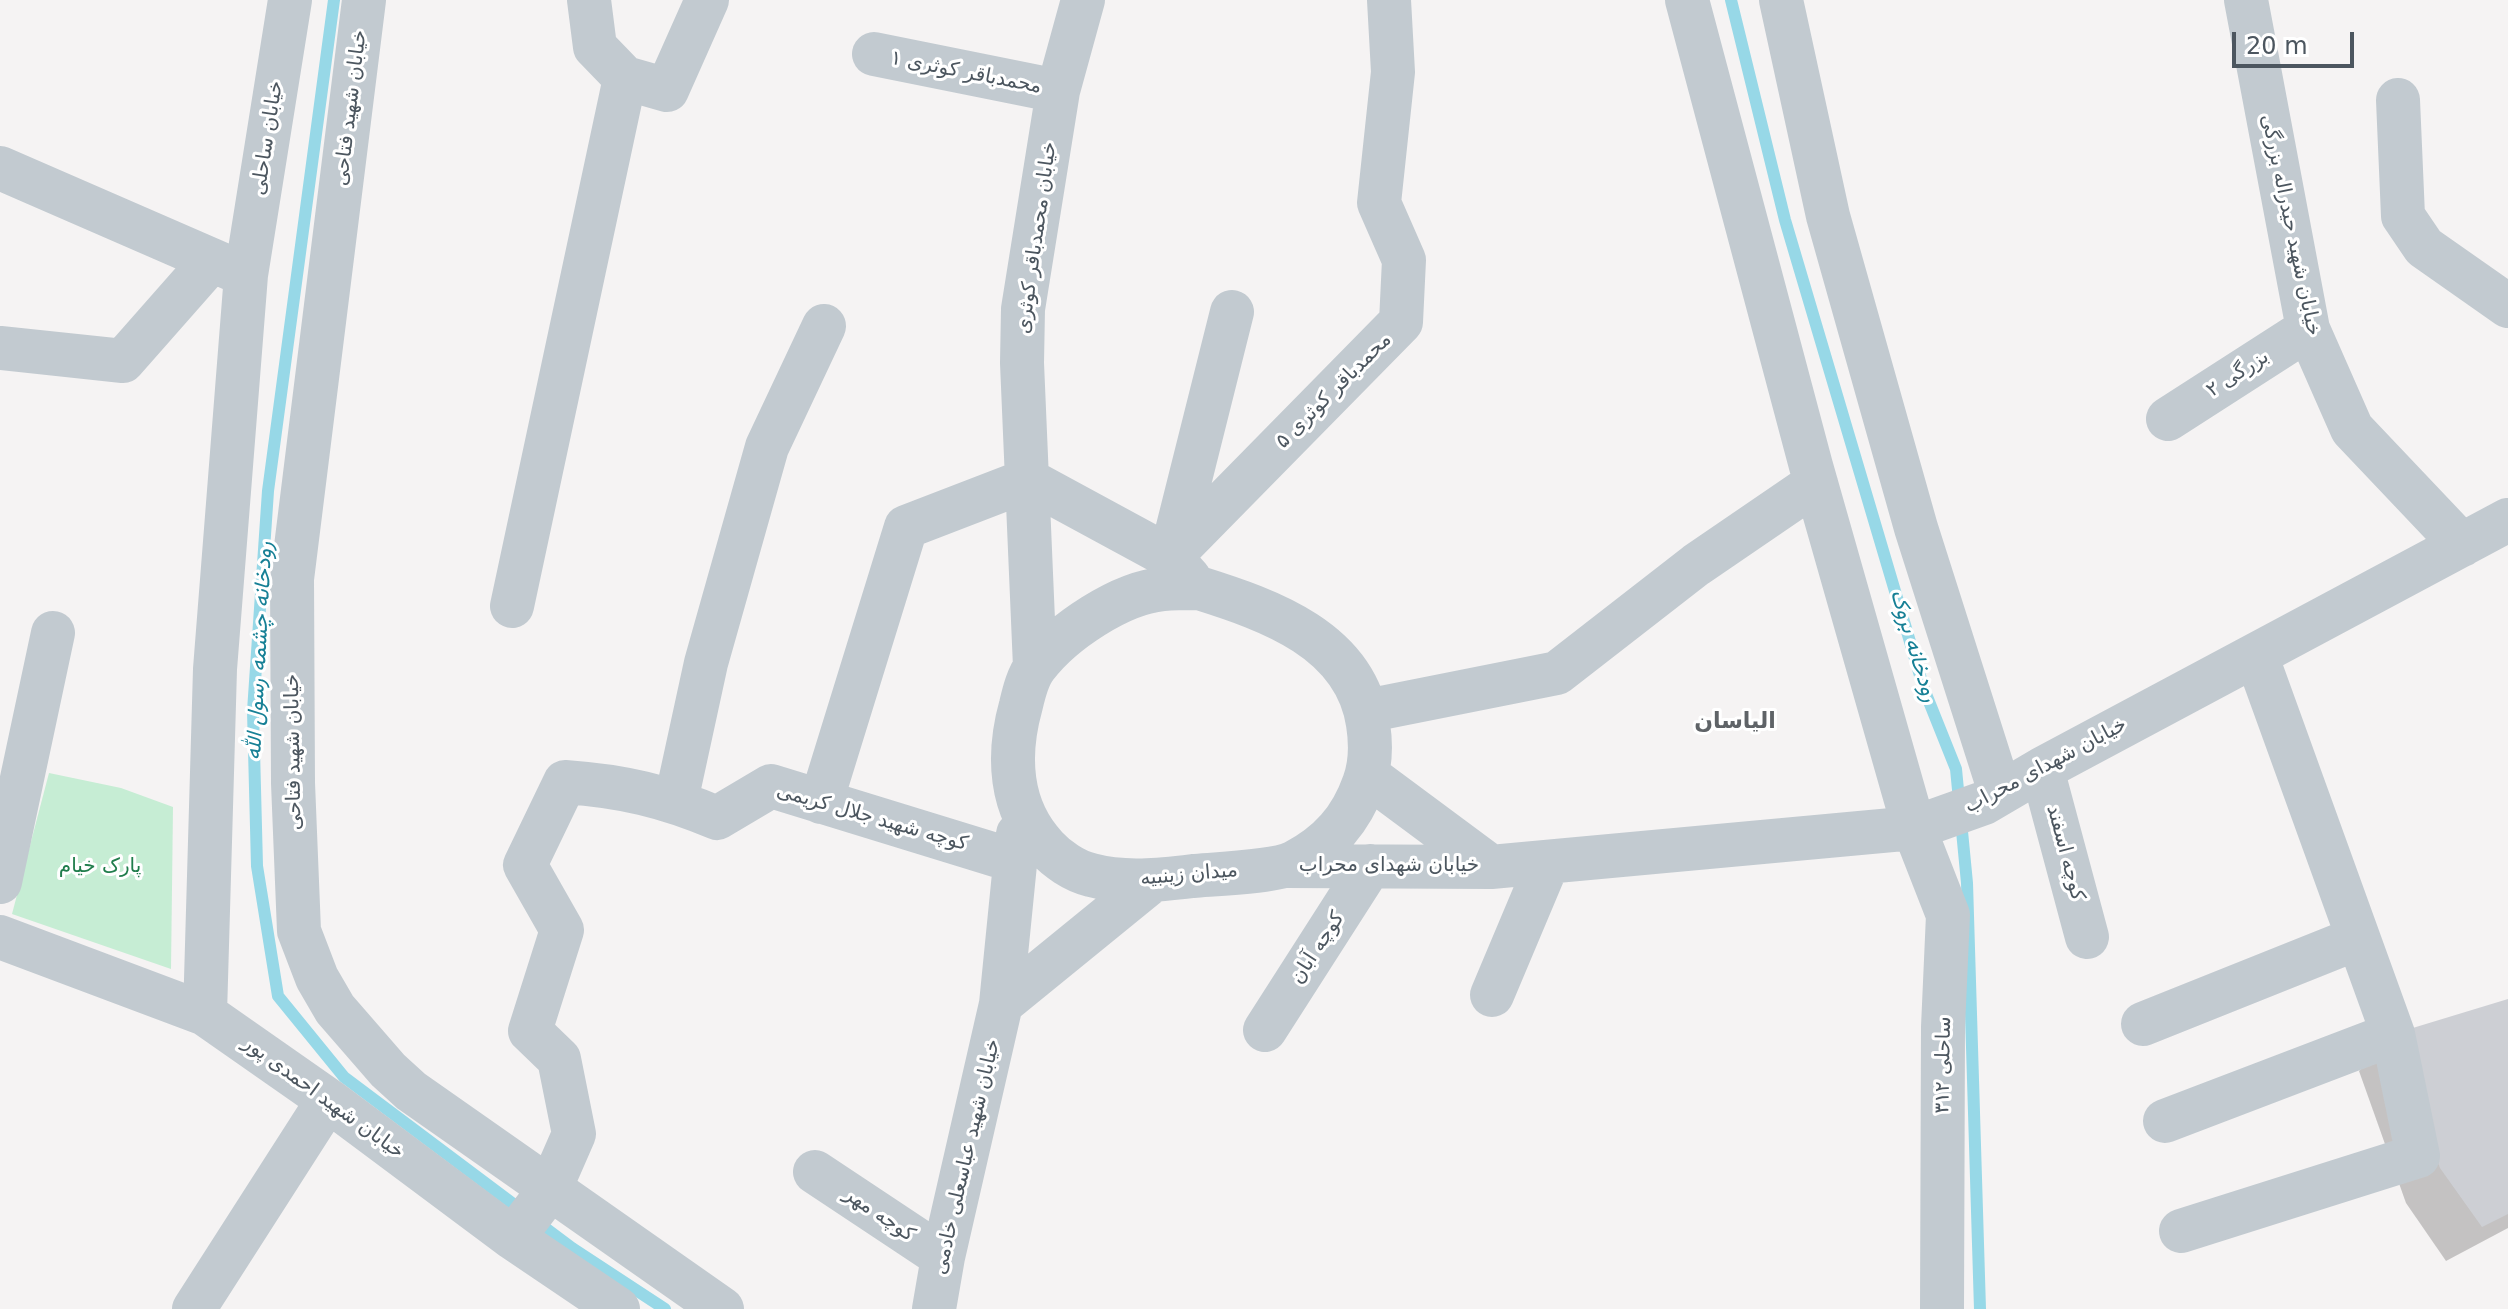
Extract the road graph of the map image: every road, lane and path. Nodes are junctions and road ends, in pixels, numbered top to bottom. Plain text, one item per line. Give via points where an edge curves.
1 (290, 0) edge
2 (364, 0) edge
3 (589, 0) edge
4 (707, 0) edge
5 (1083, 0) edge
6 (1389, 0) edge
7 (1687, 0) edge
8 (1781, 0) edge
9 (2246, 0) edge
10 (874, 54) dead end
11 (625, 78) junction
12 (1058, 91) junction
13 (2398, 100) dead end
14 (0, 168) edge
15 (229, 268) junction
16 (2508, 306) edge
17 (1232, 312) dead end
18 (824, 326) dead end
19 (2308, 329) junction
20 (0, 348) edge
21 (2168, 419) dead end
22 (1028, 480) junction
23 (1816, 483) junction
24 (2508, 520) edge
25 (2462, 545) junction
26 (1185, 573) junction
27 (512, 606) dead end
28 (53, 633) dead end
29 (2256, 655) junction
30 (1035, 667) junction
31 (1366, 711) junction
32 (2042, 769) junction
33 (1367, 775) junction
34 (1992, 797) junction
35 (676, 801) junction
36 (821, 802) junction
37 (1021, 812) junction
38 (1921, 826) junction
39 (1015, 861) junction
40 (1548, 862) junction
41 (1287, 866) junction
42 (1370, 866) junction
43 (1491, 867) junction
44 (1152, 881) junction
45 (0, 882) edge
46 (0, 937) edge
47 (2087, 937) dead end
48 (2358, 938) junction
49 (1492, 995) dead end
50 (1001, 1004) junction
51 (205, 1014) junction
52 (2143, 1024) dead end
53 (1265, 1030) dead end
54 (2393, 1034) junction
55 (328, 1100) junction
56 (2165, 1121) dead end
57 (815, 1172) dead end
58 (547, 1192) junction
59 (2181, 1231) dead end
60 (516, 1234) junction
61 (943, 1257) junction
62 (194, 1309) edge
63 (618, 1309) edge
64 (722, 1309) edge
65 (934, 1309) edge
66 (1942, 1309) edge

1 - 15 street, خیابان ساحلی
2 - 58 street, خیابان شهید فتاحی via 292,579 299,931 335,1009 388,1070
3 - 11 street via 595,47
4 - 11 street via 667,90
5 - 12 street, خیابان محمدباقر کوثری
6 - 26 street, محمدباقر کوثری ۵ via 1393,72 1379,203 1404,260 1401,322
7 - 23 street, ساحلی ۳۱۲
8 - 34 street via 1828,216
9 - 19 street, خیابان شهید حیدراله بزرگی
10 - 12 street, محمدباقر کوثری ۱
11 - 27 street
12 - 22 street, خیابان محمدباقر کوثری via 1023,309
13 - 16 street via 2403,216 2424,247
14 - 15 street
15 - 20 street via 123,361
15 - 51 street, خیابان ساحلی
17 - 26 street
18 - 35 street via 767,447 706,663
19 - 21 street, بزرگی ۲
19 - 25 street, خیابان شهید حیدراله بزرگی via 2352,429
22 - 26 street
22 - 30 street, خیابان محمدباقر کوثری
22 - 36 street via 906,527
23 - 31 street via 1696,565 1557,673
23 - 38 street, ساحلی ۳۱۲
24 - 25 street, خیابان شهدای محراب
25 - 29 street, خیابان شهدای محراب
26 - 30 street, میدان زینبیه via 1161,589 1115,604 1062,640
26 - 31 street, میدان زینبیه via 1307,634 1357,684
28 - 45 street
29 - 32 street, خیابان شهدای محراب
29 - 48 street
30 - 37 street, میدان زینبیه via 1024,692 1014,749
31 - 33 street, میدان زینبیه via 1371,743
32 - 34 street, خیابان شهدای محراب
32 - 47 street, کوچه اسفند
33 - 41 street, میدان زینبیه via 1338,830
33 - 43 street, خیابان شهدای محراب
34 - 38 street, خیابان شهدای محراب
35 - 36 street, کوچه شهید جلال کریمی via 717,818 771,786
35 - 58 street, کوچه شهید جلال کریمی via 611,785 565,782 525,865 562,930 530,1031 559,1059 574,1134
36 - 39 street, کوچه شهید جلال کریمی
37 - 39 street, خیابان شهید عباسعلی خادمی
37 - 44 street, میدان زینبیه via 1034,834 1067,865 1089,875
38 - 40 street, خیابان شهدای محراب
38 - 66 street, ساحلی ۳۱۲ via 1948,915
39 - 50 street, خیابان شهید عباسعلی خادمی
40 - 43 street, خیابان شهدای محراب
40 - 49 street
41 - 42 street, خیابان شهدای محراب
41 - 44 street, میدان زینبیه
42 - 43 street, خیابان شهدای محراب
42 - 53 street, کوچه آبان
44 - 50 street
46 - 51 street, خیابان شهید احمدی پور
48 - 52 street
48 - 54 street
50 - 61 street, خیابان شهید عباسعلی خادمی
51 - 55 street, خیابان شهید احمدی پور
54 - 56 street
54 - 59 street via 2418,1156
55 - 60 street, خیابان شهید احمدی پور
55 - 62 street
57 - 61 street, کوچه مهر
58 - 60 street
58 - 64 street, خیابان شهید فتاحی
60 - 63 street, خیابان شهید احمدی پور
61 - 65 street, خیابان شهید عباسعلی خادمی

